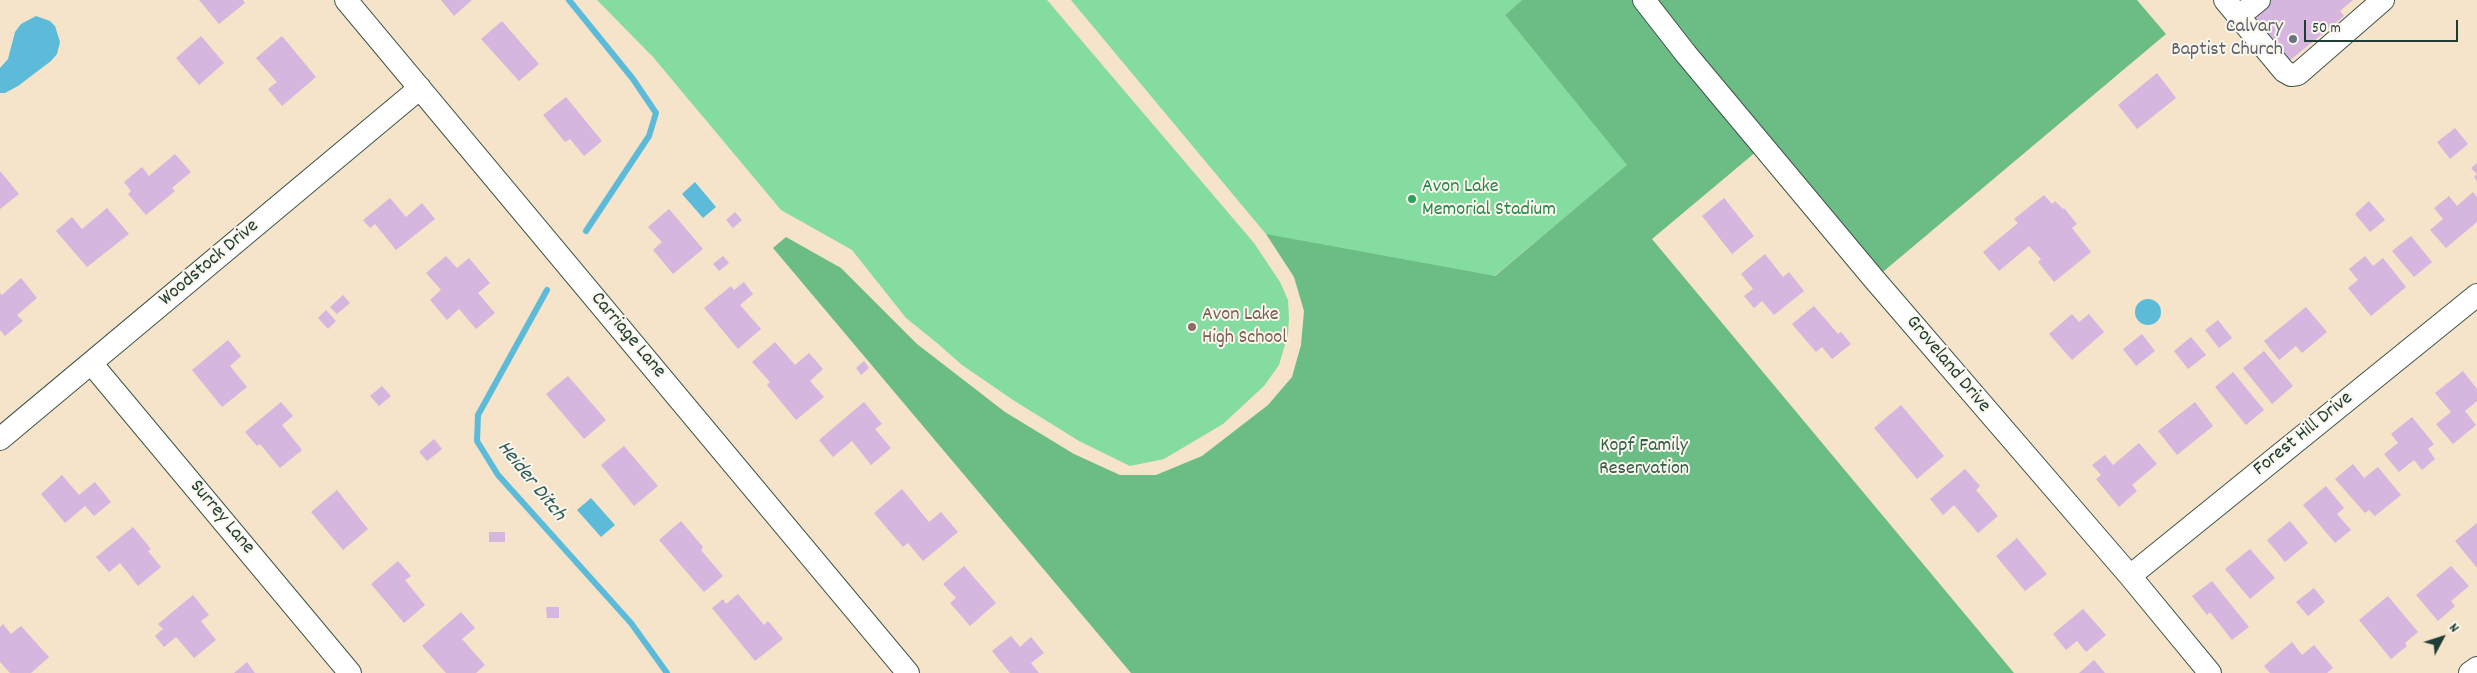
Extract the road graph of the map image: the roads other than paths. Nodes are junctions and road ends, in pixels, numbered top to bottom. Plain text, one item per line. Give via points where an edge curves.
1 (346, 0) edge
2 (1644, 0) edge
3 (2259, 0) edge
4 (2383, 0) edge
5 (2232, 8) edge
6 (420, 88) junction
7 (2477, 295) edge
8 (91, 363) junction
9 (0, 439) edge
10 (2130, 576) junction
11 (2477, 668) edge
12 (350, 673) edge
13 (908, 673) edge
14 (2210, 673) edge
15 (2470, 673) edge

1 - 6 street, Carriage Lane
2 - 10 street, Groveland Drive via 1887,294
3 - 5 street
4 - 5 street via 2298,74 2291,75 2284,71
6 - 8 street, Woodstock Drive
6 - 13 street, Carriage Lane
7 - 10 street, Forest Hill Drive
8 - 9 street, Woodstock Drive
8 - 12 street, Surrey Lane
10 - 14 street, Groveland Drive
11 - 15 street

